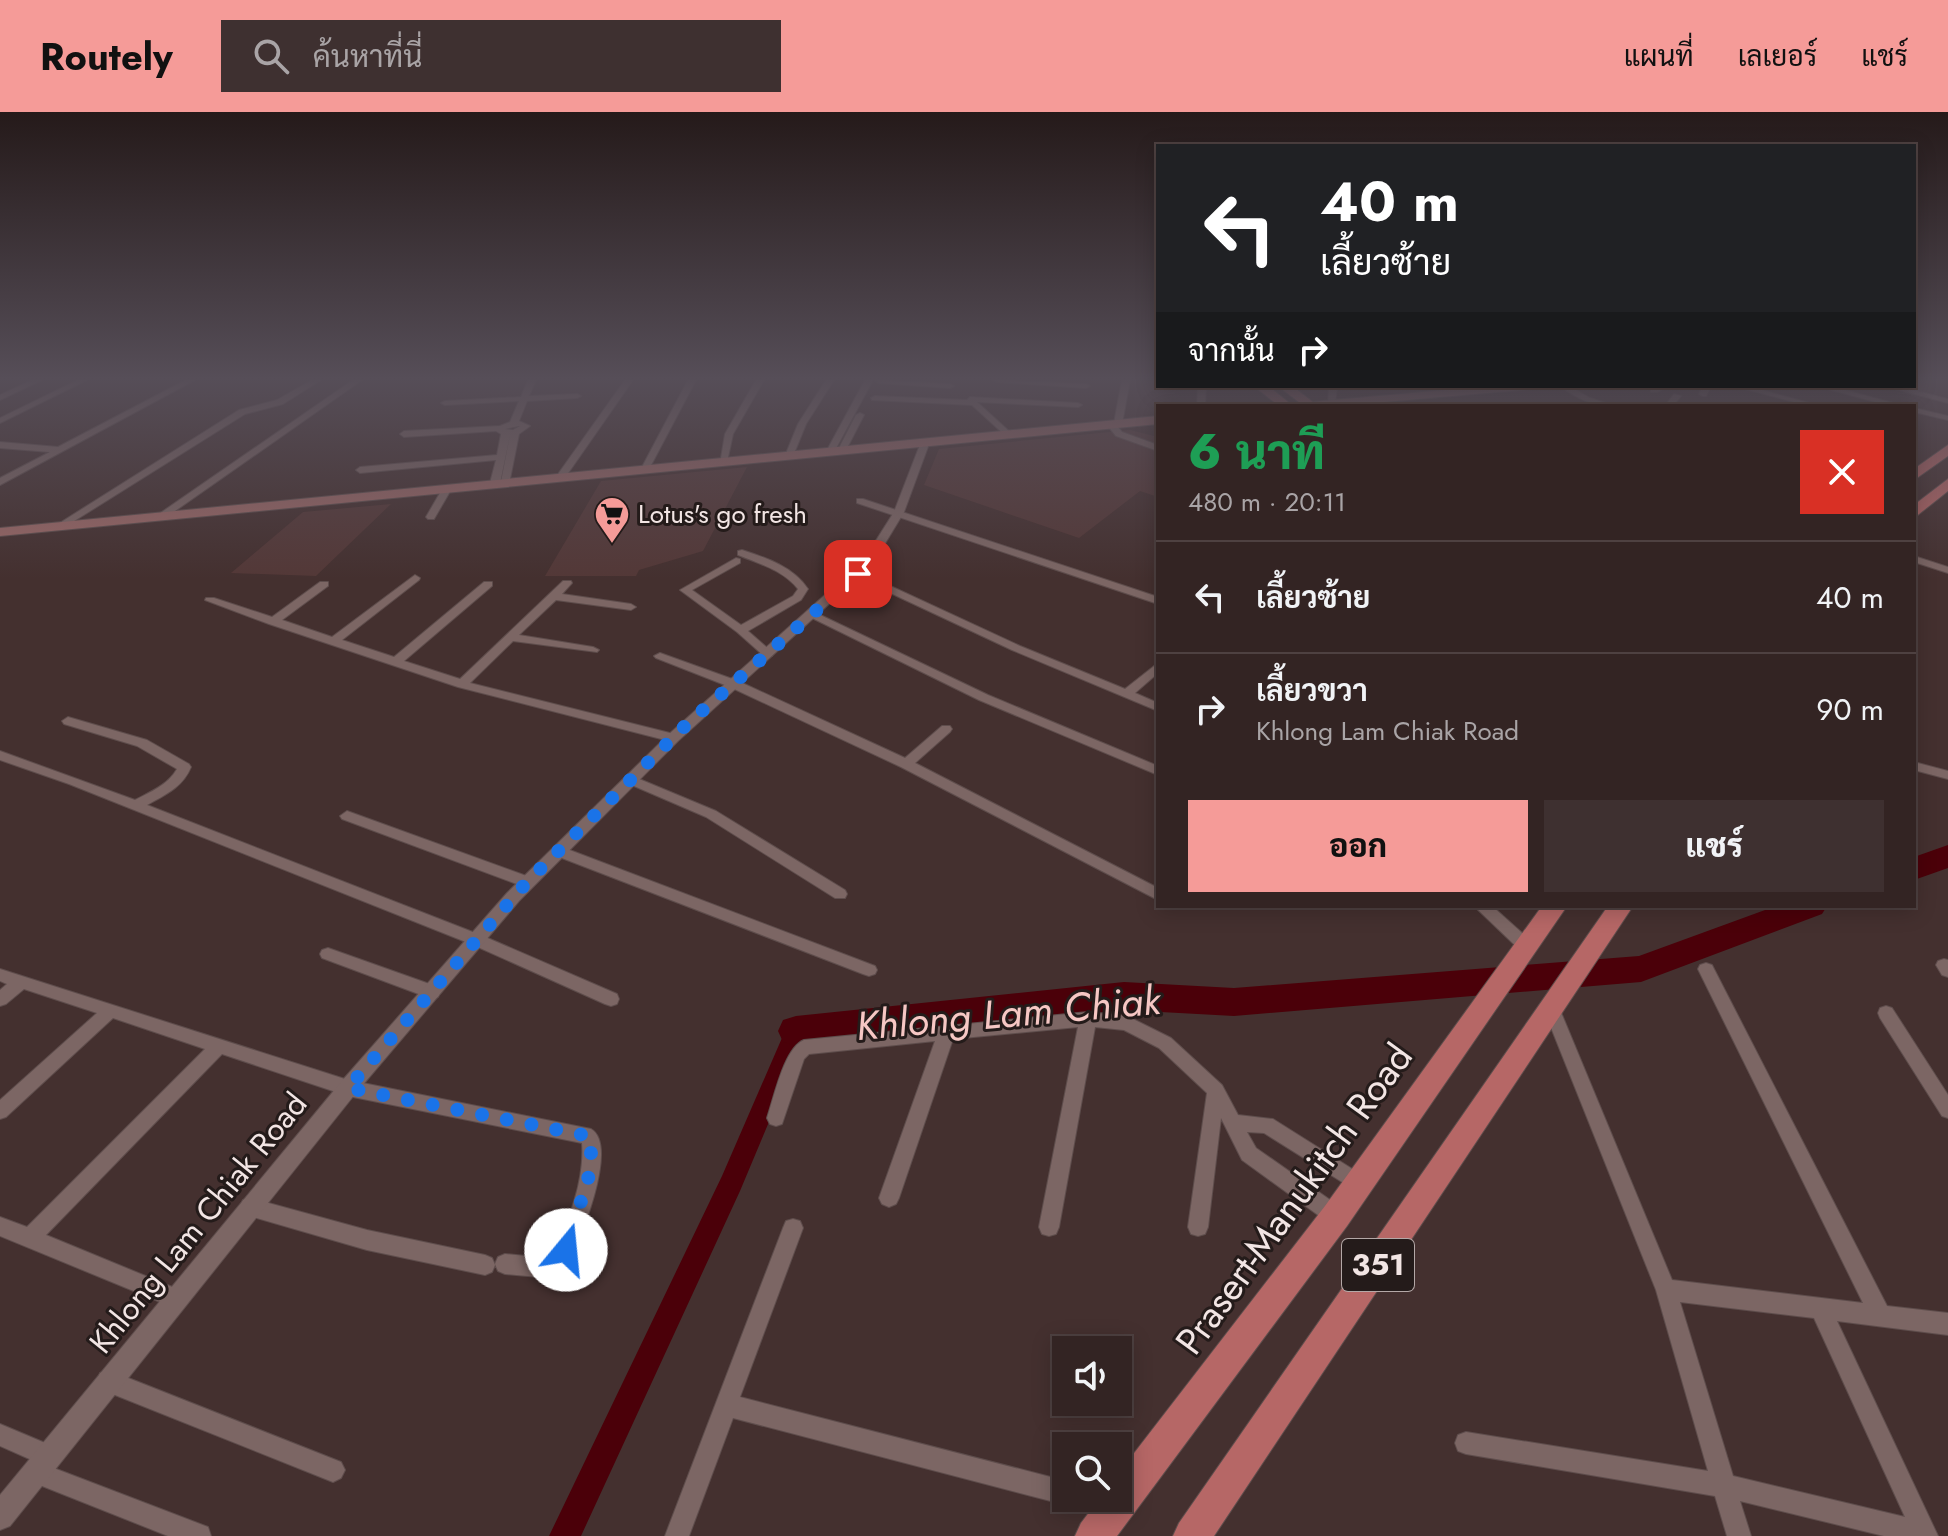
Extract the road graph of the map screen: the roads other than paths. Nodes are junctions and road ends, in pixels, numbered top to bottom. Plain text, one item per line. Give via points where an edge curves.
1 (18, 446) edge
2 (68, 446) edge
3 (187, 446) edge
4 (262, 446) edge
5 (503, 446) edge
6 (506, 446) edge
7 (582, 446) edge
8 (657, 446) edge
9 (726, 446) edge
10 (793, 446) edge
11 (838, 446) edge
12 (893, 446) edge
13 (923, 446) edge
14 (1948, 449) edge
15 (61, 450) junction
16 (836, 451) junction
17 (789, 456) junction
18 (499, 457) junction
19 (723, 462) junction
20 (645, 469) junction
21 (360, 470) dead end
22 (1916, 474) edge
23 (561, 477) junction
24 (0, 482) edge
25 (501, 483) junction
26 (447, 488) junction
27 (1945, 489) edge
28 (860, 501) dead end
29 (1916, 511) edge
30 (899, 512) junction
31 (162, 516) junction
32 (431, 517) dead end
33 (60, 526) junction
34 (0, 532) edge
35 (1916, 560) edge
36 (1948, 570) edge
37 (858, 574) junction
38 (415, 578) dead end
39 (567, 583) dead end
40 (324, 584) dead end
41 (488, 584) dead end
42 (553, 596) junction
43 (210, 600) dead end
44 (1156, 600) edge
45 (631, 607) dead end
46 (814, 615) junction
47 (273, 622) junction
48 (741, 630) junction
49 (511, 637) junction
50 (332, 642) junction
51 (593, 650) dead end
52 (768, 654) junction
53 (660, 656) dead end
54 (395, 662) junction
55 (1156, 669) edge
56 (462, 684) junction
57 (734, 684) junction
58 (1126, 694) junction
59 (1156, 706) edge
60 (68, 721) dead end
61 (946, 729) dead end
62 (673, 738) junction
63 (0, 755) edge
64 (906, 764) junction
65 (1916, 767) edge
66 (1156, 770) edge
67 (1948, 775) edge
68 (632, 780) junction
69 (136, 805) junction
70 (347, 816) dead end
71 (559, 851) junction
72 (527, 882) junction
73 (840, 894) dead end
74 (1156, 894) edge
75 (1484, 908) edge
76 (1554, 908) edge
77 (1620, 908) edge
78 (477, 940) junction
79 (1521, 953) junction
80 (328, 954) dead end
81 (1706, 969) dead end
82 (869, 970) dead end
83 (0, 975) edge
84 (21, 982) junction
85 (432, 992) junction
86 (0, 999) edge
87 (611, 999) dead end
88 (1558, 1002) junction
89 (109, 1012) junction
90 (1886, 1013) dead end
91 (1088, 1019) junction
92 (947, 1032) junction
93 (218, 1047) junction
94 (348, 1088) junction
95 (1216, 1090) junction
96 (1948, 1110) edge
97 (0, 1111) edge
98 (776, 1118) dead end
99 (1235, 1123) junction
100 (1358, 1183) junction
101 (889, 1198) dead end
102 (250, 1207) junction
103 (1336, 1216) junction
104 (0, 1226) edge
105 (1049, 1227) dead end
106 (1198, 1227) dead end
107 (793, 1228) dead end
108 (30, 1238) junction
109 (1666, 1290) junction
110 (175, 1298) junction
111 (1820, 1308) junction
112 (1880, 1315) junction
113 (1948, 1324) edge
114 (108, 1381) junction
115 (727, 1405) junction
116 (0, 1435) edge
117 (1466, 1443) dead end
118 (42, 1464) junction
119 (333, 1470) dead end
120 (1722, 1485) junction
121 (1132, 1486) edge
122 (1052, 1489) edge
123 (1112, 1512) edge
124 (0, 1516) edge
125 (1925, 1535) edge
126 (199, 1536) edge
127 (677, 1536) edge
128 (1094, 1536) edge
129 (1192, 1536) edge
130 (1739, 1536) edge

1 - 15 street
2 - 15 street
3 - 33 street
4 - 31 street
5 - 18 street
6 - 25 street
7 - 23 street
8 - 20 street
9 - 19 street
10 - 17 street
11 - 16 street
12 - 16 main road
13 - 30 street, Khlong Lam Chiak Road
14 - 22 main road
15 - 24 street
16 - 17 main road
17 - 19 main road
18 - 21 street
18 - 25 street
19 - 20 main road
20 - 23 main road
23 - 25 main road
25 - 26 main road
26 - 31 main road
26 - 32 street
27 - 29 main road
28 - 30 street
30 - 37 street, Khlong Lam Chiak Road
30 - 44 street
31 - 33 main road
33 - 34 main road
35 - 36 street
37 - 46 street, Khlong Lam Chiak Road
37 - 58 street
38 - 50 street
39 - 42 street
40 - 47 street
41 - 54 street
42 - 45 street
42 - 49 street
43 - 47 street
46 - 52 street, Khlong Lam Chiak Road
46 - 66 street via 1038,724
47 - 50 street
48 - 48 street via 797,598 803,589 799,582 739,557 685,590
48 - 52 street
49 - 51 street
49 - 56 street
50 - 54 street
52 - 57 street, Khlong Lam Chiak Road
53 - 57 street
54 - 56 street
55 - 58 street
56 - 62 street
57 - 62 street, Khlong Lam Chiak Road
57 - 64 street
58 - 59 street
60 - 69 street via 142,743 184,767 181,776
61 - 64 street
62 - 68 street, Khlong Lam Chiak Road
63 - 69 street
64 - 74 street
65 - 67 street
68 - 71 street, Khlong Lam Chiak Road
68 - 73 street via 711,814
69 - 78 street
70 - 72 street
71 - 72 street, Khlong Lam Chiak Road
71 - 82 street
72 - 78 street, Khlong Lam Chiak Road
75 - 79 street
76 - 79 main road, Prasert-Manukitch Road / 351
77 - 88 main road, 351
78 - 85 street, Khlong Lam Chiak Road
78 - 87 street
79 - 100 main road, Prasert-Manukitch Road / 351
80 - 85 street
81 - 112 street
83 - 84 street
84 - 86 street
84 - 89 street
85 - 94 street, Khlong Lam Chiak Road
88 - 109 street
88 - 129 main road, 351
89 - 93 street
89 - 97 street
90 - 96 street
91 - 92 street
91 - 95 street via 1127,1023 1165,1043
91 - 105 street
92 - 98 street via 804,1047
92 - 101 street
93 - 94 street
93 - 108 street
94 - 102 street, Khlong Lam Chiak Road
94 - 102 street via 591,1139 591,1169 560,1262 550,1268 495,1264 367,1240
95 - 99 street
95 - 106 street
99 - 100 street via 1267,1125
99 - 103 street via 1249,1154
100 - 103 main road, Prasert-Manukitch Road / 351
102 - 110 street, Khlong Lam Chiak Road
103 - 121 main road, Prasert-Manukitch Road / 351
104 - 108 street
107 - 115 street
108 - 110 street
109 - 111 street
109 - 120 street
110 - 114 street, Khlong Lam Chiak Road
111 - 112 street
111 - 125 street
112 - 113 street
114 - 118 street, Khlong Lam Chiak Road
114 - 119 street
115 - 122 street
115 - 127 street
116 - 118 street
117 - 120 street
118 - 124 street, Khlong Lam Chiak Road
118 - 126 street
120 - 125 street
120 - 130 street
123 - 128 main road, Prasert-Manukitch Road / 351

